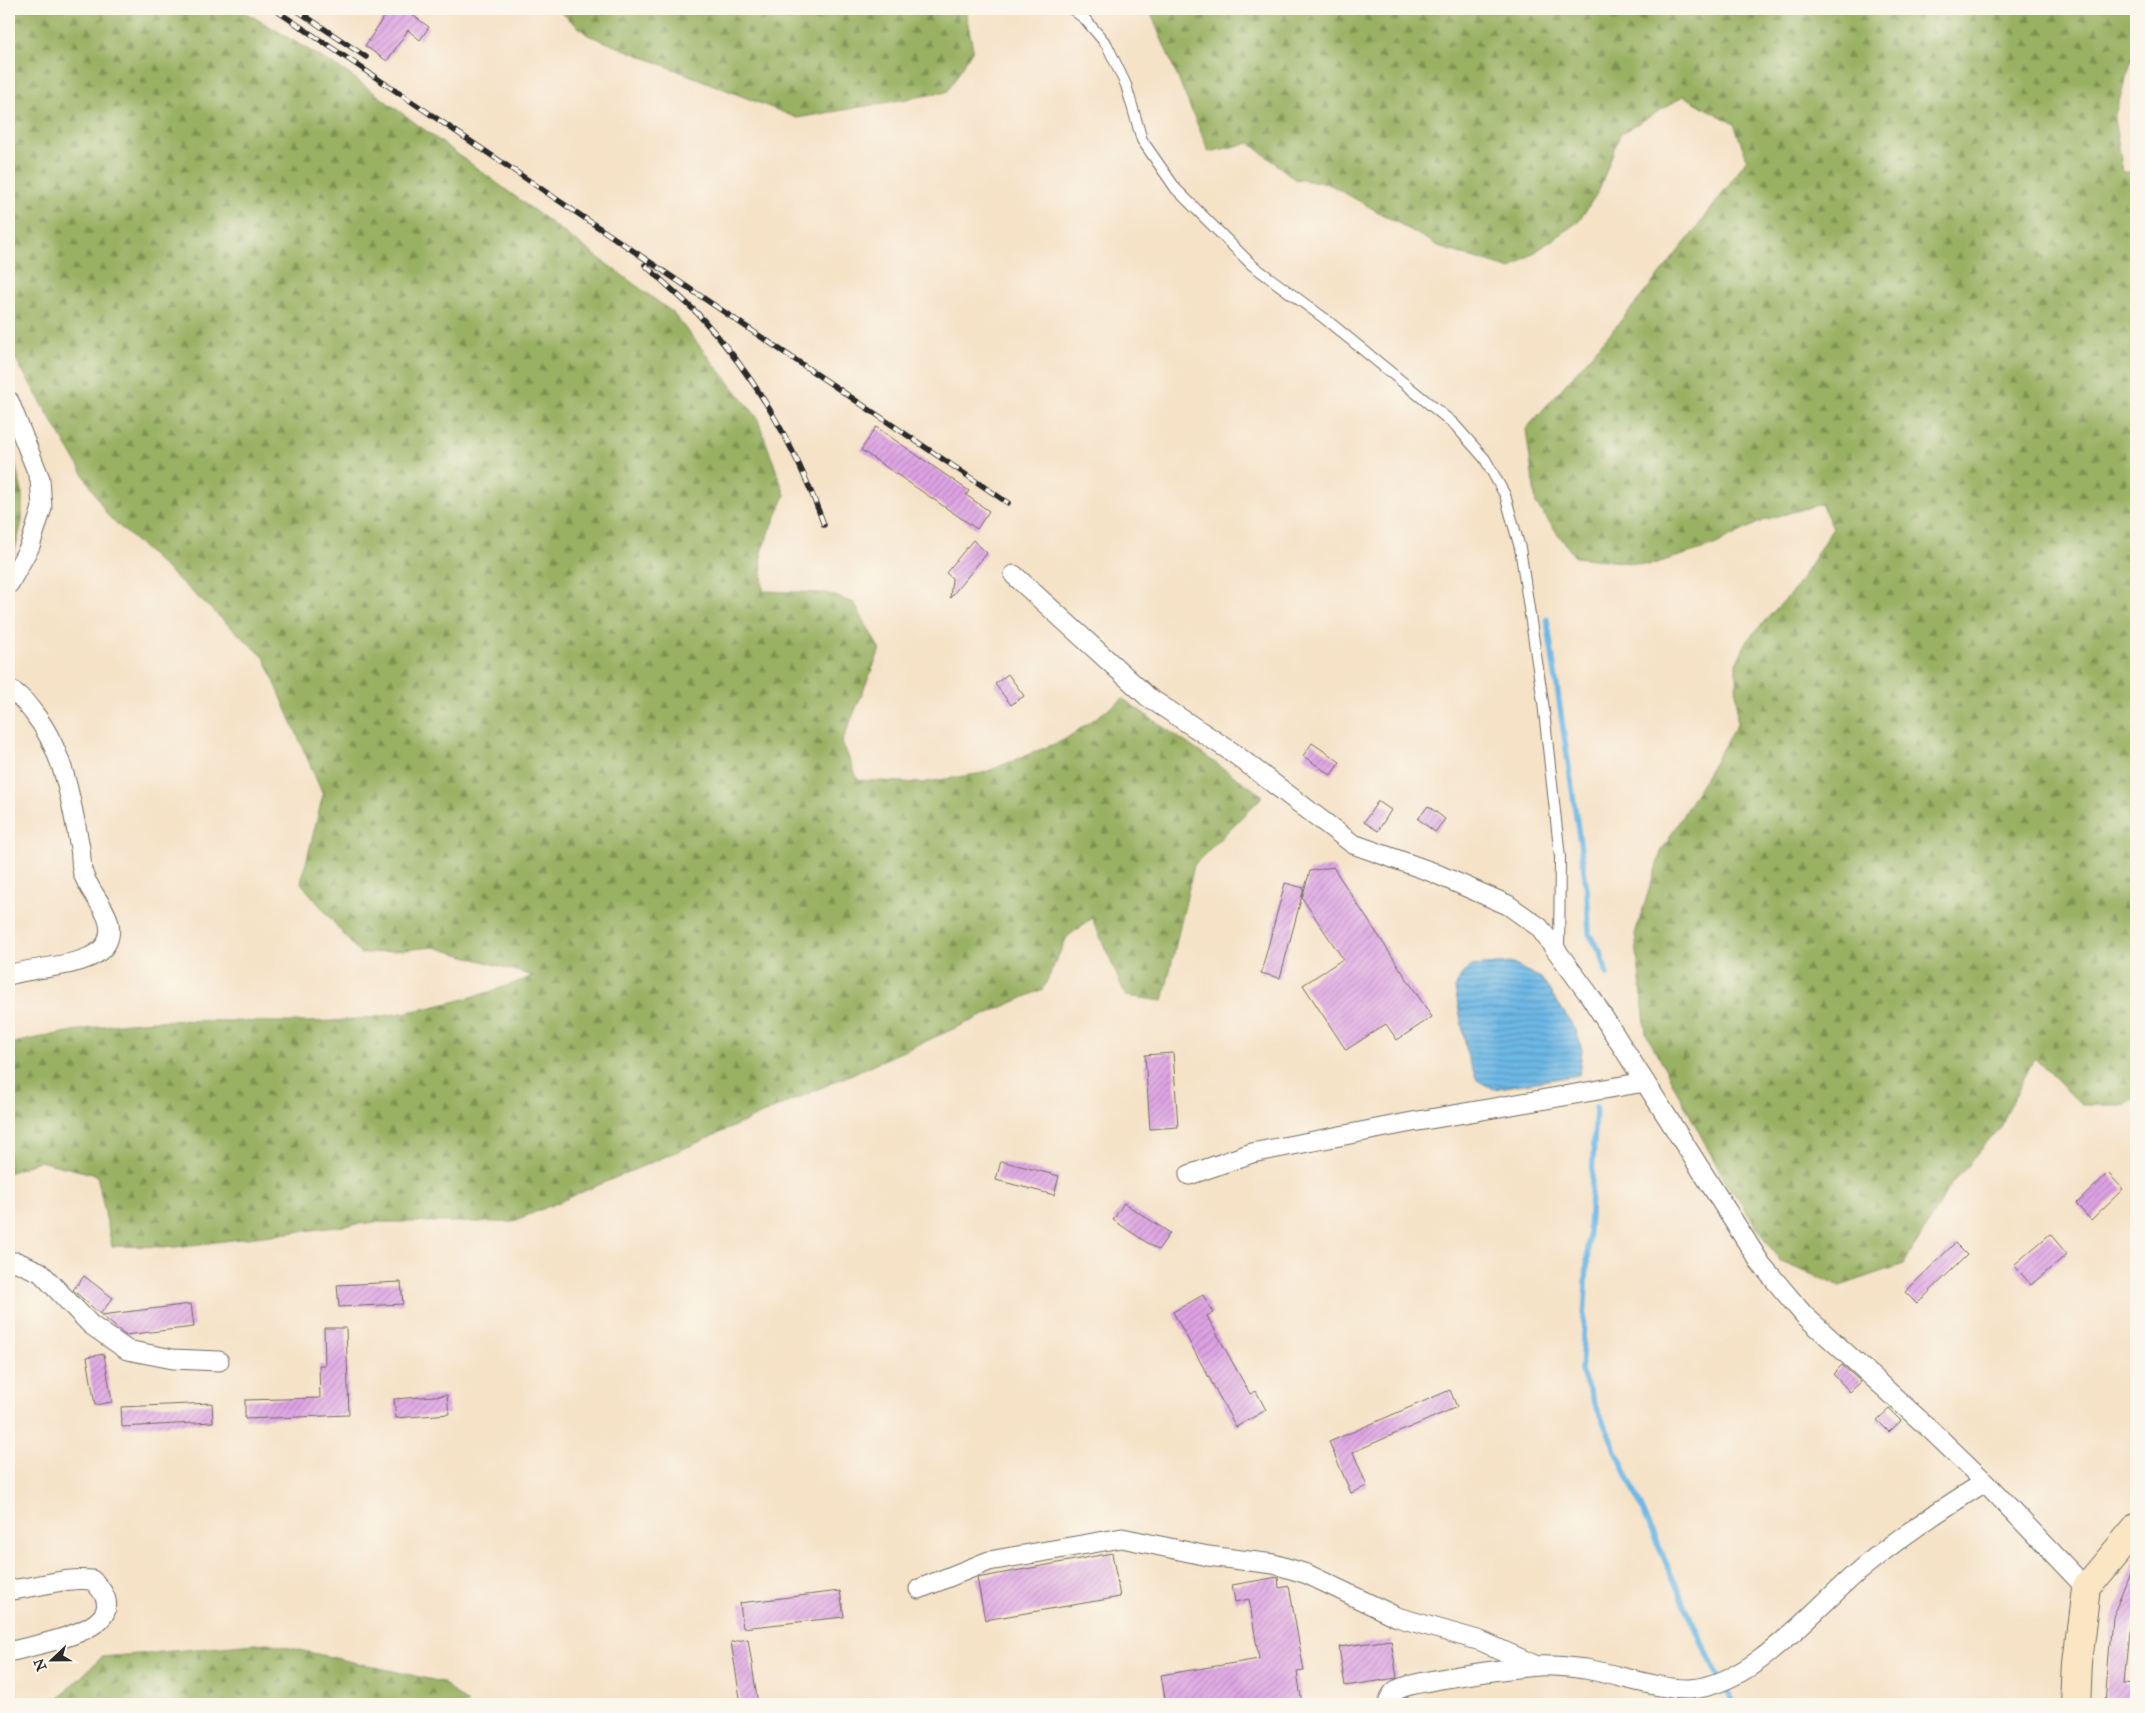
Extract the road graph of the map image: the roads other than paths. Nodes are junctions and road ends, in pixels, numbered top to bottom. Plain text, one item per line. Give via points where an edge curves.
1 (1072, 9) edge
2 (9, 401) edge
3 (1014, 575) dead end
4 (9, 584) edge
5 (9, 689) edge
6 (1559, 954) junction
7 (9, 975) edge
8 (1645, 1082) junction
9 (1189, 1174) dead end
10 (9, 1262) edge
11 (219, 1361) dead end
12 (1984, 1482) junction
13 (2136, 1528) edge
14 (2086, 1588) junction
15 (919, 1589) dead end
16 (9, 1590) edge
17 (9, 1652) edge
18 (1538, 1666) junction
19 (1388, 1704) edge
20 (2076, 1704) edge

1 - 6 lane via 1107,45 1126,85 1142,140 1176,189 1252,265 1324,318 1454,424 1486,459 1505,495 1520,548 1542,702 1560,857
2 - 4 street via 40,479 42,508 30,546
3 - 6 street via 1148,697 1232,752 1353,844 1432,872 1508,905 1539,927
5 - 7 street via 20,695 43,724 62,764 73,808 82,871 111,928 106,944 97,954 78,962
6 - 8 street
8 - 9 street via 1252,1153
8 - 12 street via 1761,1264 1804,1315
10 - 11 street via 40,1272 91,1325 127,1350 173,1359
12 - 14 street
12 - 18 street via 1925,1519 1864,1566 1758,1661 1730,1676 1689,1689 1585,1669
13 - 14 street
14 - 20 street via 2077,1662
15 - 18 street via 988,1561 1122,1538 1208,1556 1274,1564 1307,1574 1397,1617 1481,1641
16 - 17 street via 78,1578 92,1580 106,1596 107,1607 103,1619 90,1627
18 - 19 street via 1417,1683 1396,1690

